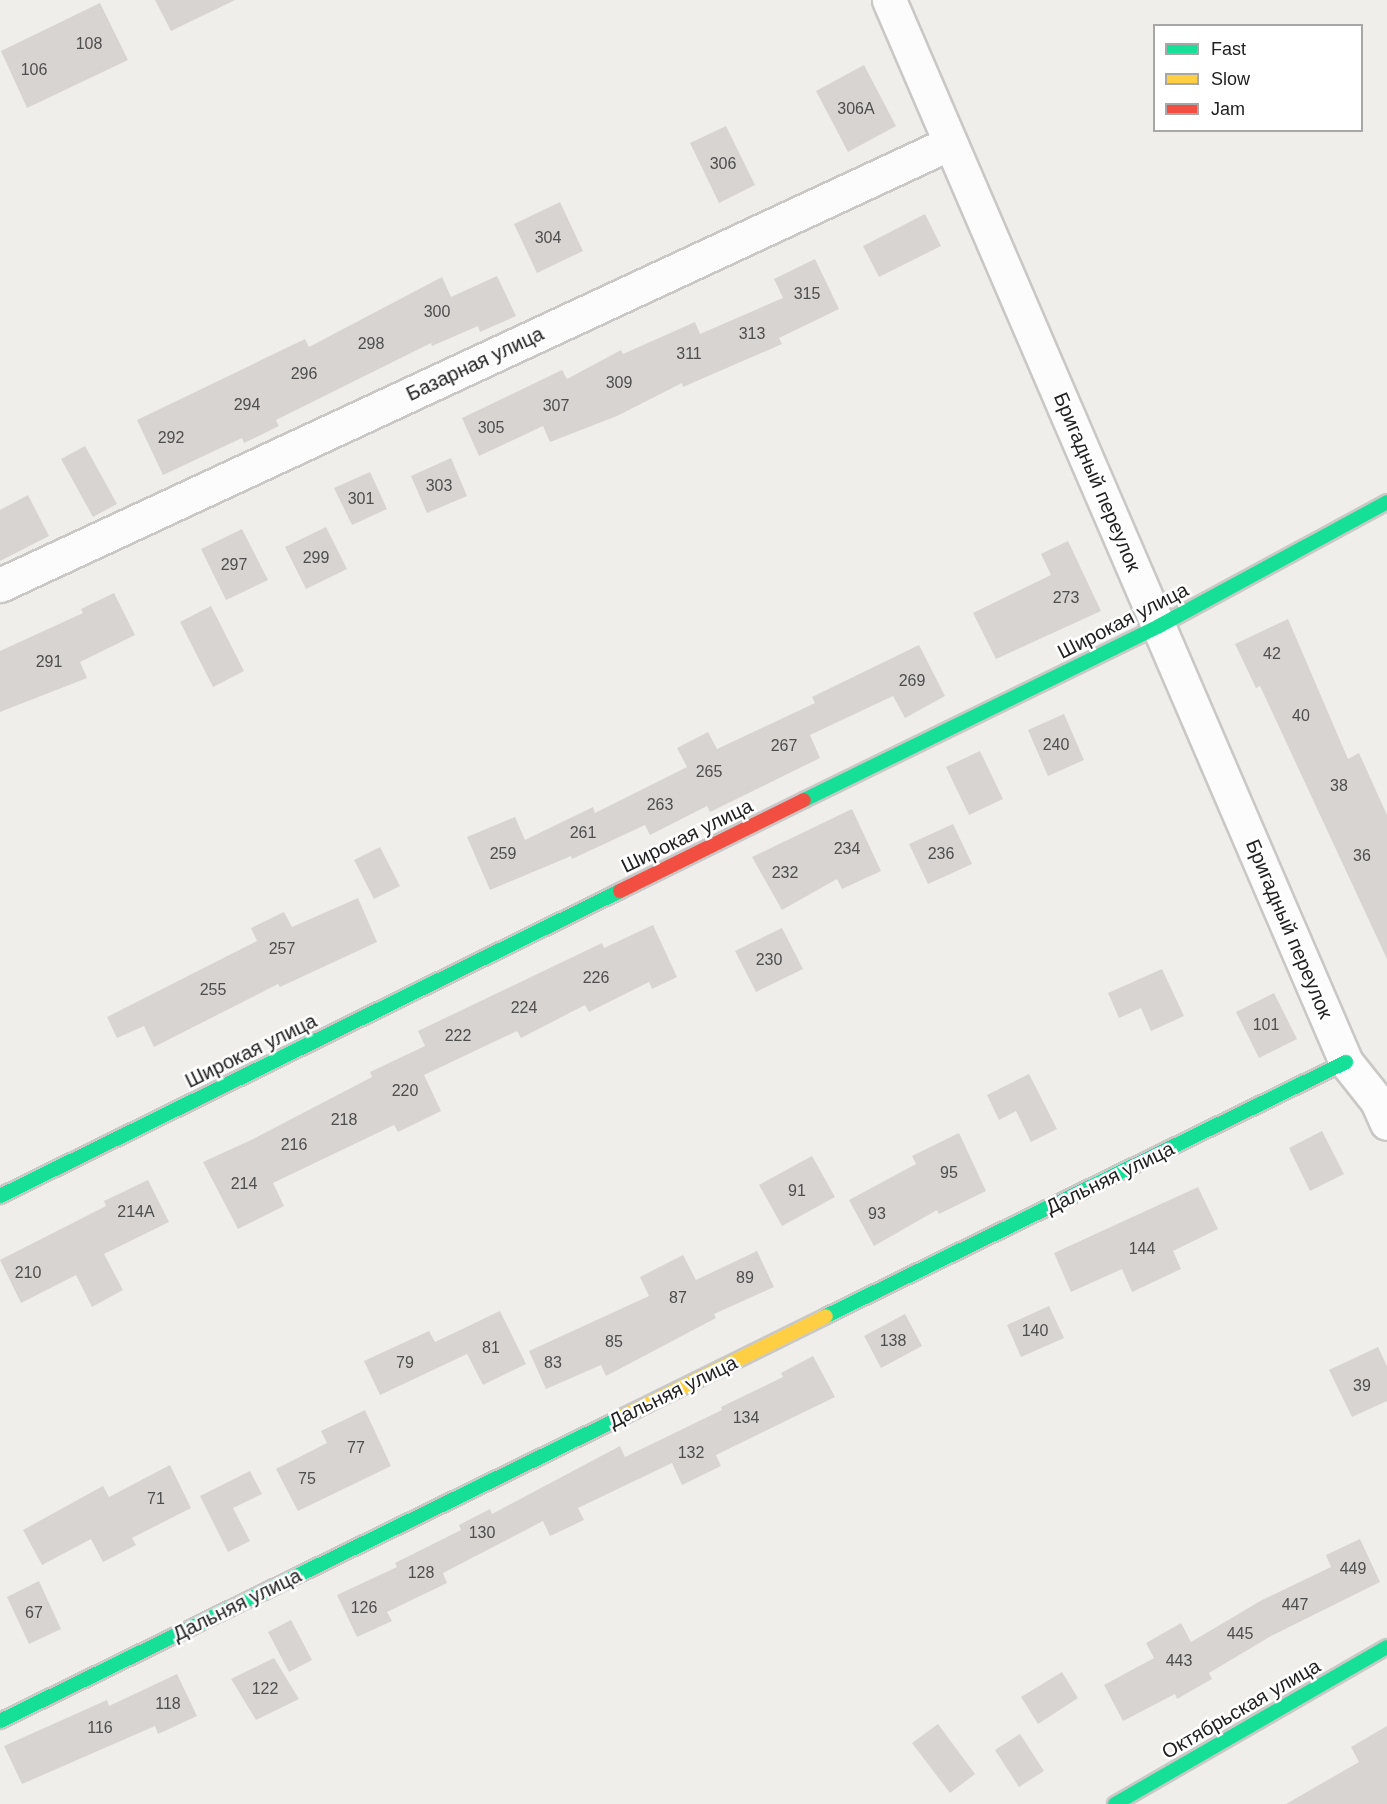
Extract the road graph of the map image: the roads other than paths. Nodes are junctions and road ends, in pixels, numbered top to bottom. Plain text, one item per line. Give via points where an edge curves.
1 (889, 0) edge
2 (950, 143) junction
3 (1387, 502) edge
4 (0, 585) edge
5 (1159, 626) junction
6 (1346, 1062) junction
7 (1384, 1107) edge
8 (0, 1196) edge
9 (1387, 1647) edge
10 (0, 1721) edge
11 (1115, 1804) edge

1 - 2 street, Бригадный переулок
2 - 4 street, Базарная улица
2 - 5 street, Бригадный переулок
3 - 5 street, Широкая улица
5 - 6 street, Бригадный переулок
5 - 8 street, Широкая улица
6 - 7 street, Бригадный переулок
6 - 10 street, Дальняя улица
9 - 11 street, Октябрьская улица

